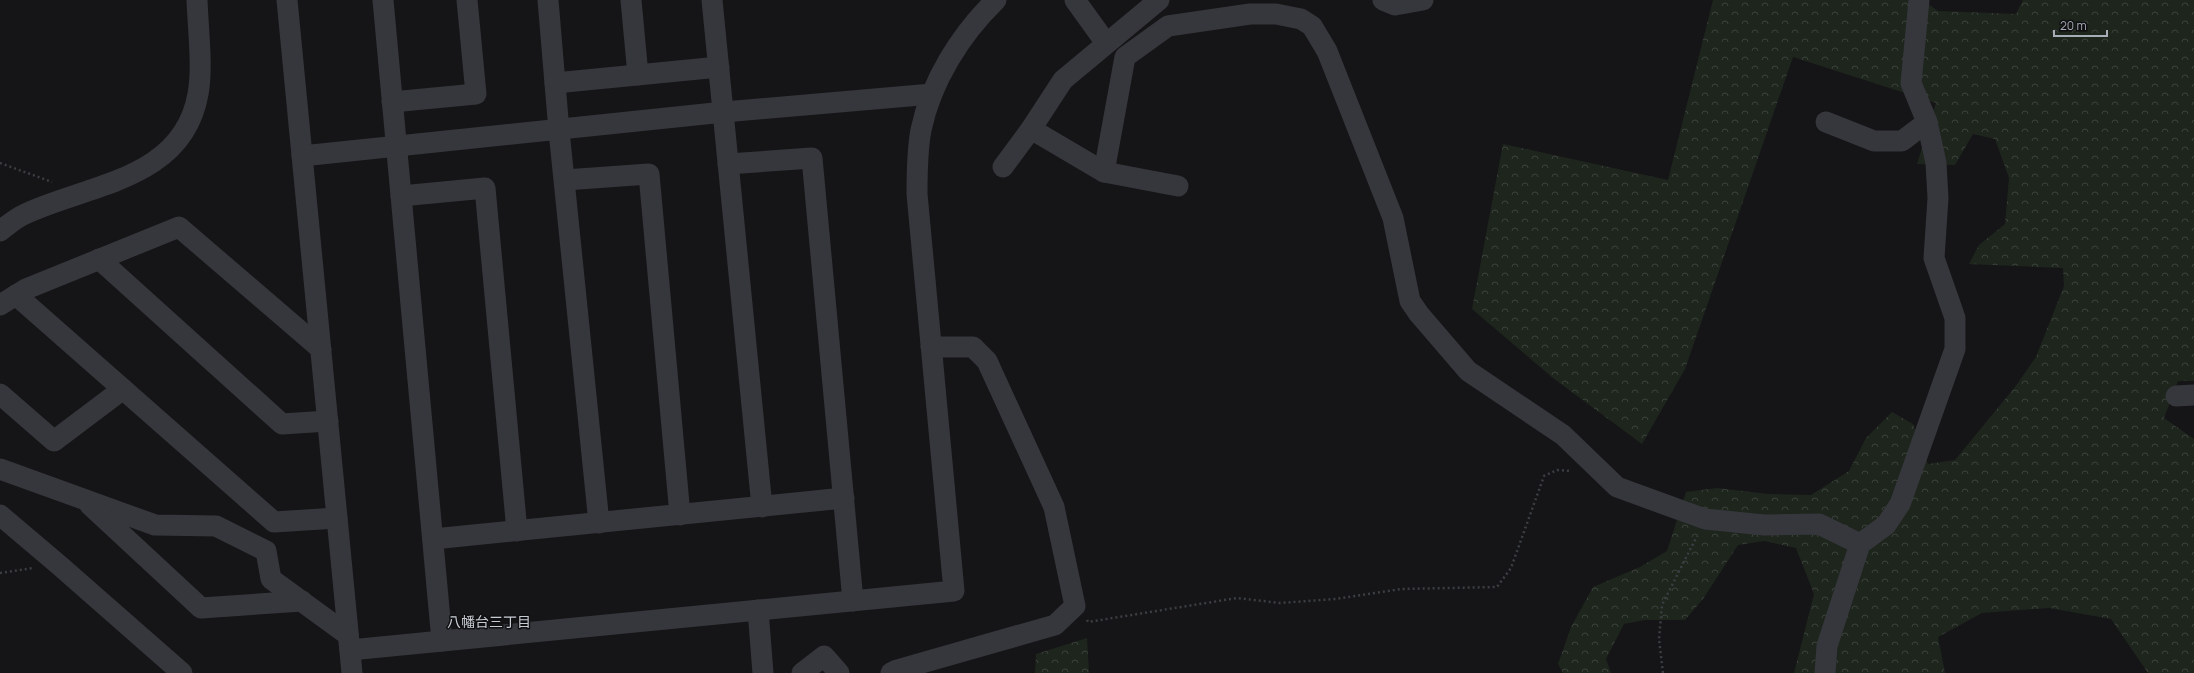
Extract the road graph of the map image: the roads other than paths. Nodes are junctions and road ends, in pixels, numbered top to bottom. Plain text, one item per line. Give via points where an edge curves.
1 (196, 0) edge
2 (287, 0) edge
3 (383, 0) edge
4 (467, 0) edge
5 (548, 0) edge
6 (631, 0) edge
7 (712, 0) edge
8 (1075, 0) edge
9 (1159, 0) edge
10 (1383, 0) edge
11 (1423, 0) edge
12 (1919, 0) edge
13 (990, 2) edge
14 (1106, 42) junction
15 (719, 67) junction
16 (638, 75) junction
17 (555, 83) junction
18 (932, 94) junction
19 (392, 102) junction
20 (724, 112) junction
21 (1826, 122) dead end
22 (1927, 122) junction
23 (1031, 129) junction
24 (559, 131) junction
25 (396, 146) junction
26 (302, 156) junction
27 (728, 164) junction
28 (1002, 167) dead end
29 (1104, 172) junction
30 (565, 180) junction
31 (1178, 186) dead end
32 (401, 196) junction
33 (0, 231) edge
34 (99, 259) junction
35 (8, 300) edge
36 (931, 347) junction
37 (321, 350) junction
38 (123, 389) junction
39 (0, 394) edge
40 (328, 422) junction
41 (0, 469) edge
42 (844, 498) junction
43 (83, 499) junction
44 (762, 507) junction
45 (680, 514) junction
46 (0, 515) edge
47 (337, 518) junction
48 (599, 523) junction
49 (517, 531) junction
50 (432, 539) junction
51 (1860, 544) junction
52 (302, 601) junction
53 (853, 601) junction
54 (758, 610) junction
55 (442, 641) junction
56 (349, 642) junction
57 (182, 673) edge
58 (352, 673) edge
59 (763, 673) edge
60 (802, 673) edge
61 (839, 673) edge
62 (891, 673) edge
63 (1825, 673) edge

1 - 33 street via 199,93 189,125 178,140 155,163 134,174 33,210
2 - 26 street
3 - 19 street
4 - 19 street via 476,94
5 - 17 street
6 - 16 street
7 - 15 street
8 - 14 street
9 - 14 street
10 - 11 street via 1395,5
12 - 22 street via 1911,83
13 - 18 street via 944,69
14 - 23 street via 1063,80
15 - 16 street
15 - 20 street
16 - 17 street
17 - 24 street
18 - 20 street
18 - 36 street via 921,131 917,164 917,194
19 - 25 street
20 - 24 street
20 - 27 street
21 - 22 street via 1874,141 1902,140
22 - 51 street via 1936,163 1938,198 1934,258 1955,318 1955,349 1900,504 1886,525
23 - 28 street
23 - 29 street
24 - 25 street
24 - 30 street
25 - 26 street
25 - 32 street
26 - 37 street
27 - 42 street via 812,158
27 - 44 street
29 - 31 street
29 - 51 street via 1125,57 1168,26 1250,14 1276,14 1301,19 1312,26 1328,51 1393,218 1410,301 1468,371 1563,435 1617,487 1705,519 1764,525 1819,524
30 - 45 street via 649,174
30 - 48 street
32 - 49 street via 485,188
32 - 50 street
34 - 35 street via 26,289
34 - 37 street via 179,227
34 - 40 street via 282,424
35 - 38 street
36 - 53 street via 954,591
36 - 62 street via 973,347 987,361 1054,507 1075,606 1055,625
37 - 40 street
38 - 39 street via 54,441
38 - 47 street via 274,522
40 - 47 street
41 - 43 street
42 - 44 street
42 - 53 street
43 - 52 street via 155,525 216,526 266,550 271,579
43 - 52 street via 201,608
44 - 45 street
45 - 48 street
46 - 57 street
47 - 56 street
48 - 49 street
49 - 50 street
50 - 55 street
51 - 63 street via 1827,646
52 - 56 street
53 - 54 street
54 - 55 street
54 - 59 street
55 - 56 street
56 - 58 street
60 - 61 street via 824,656

